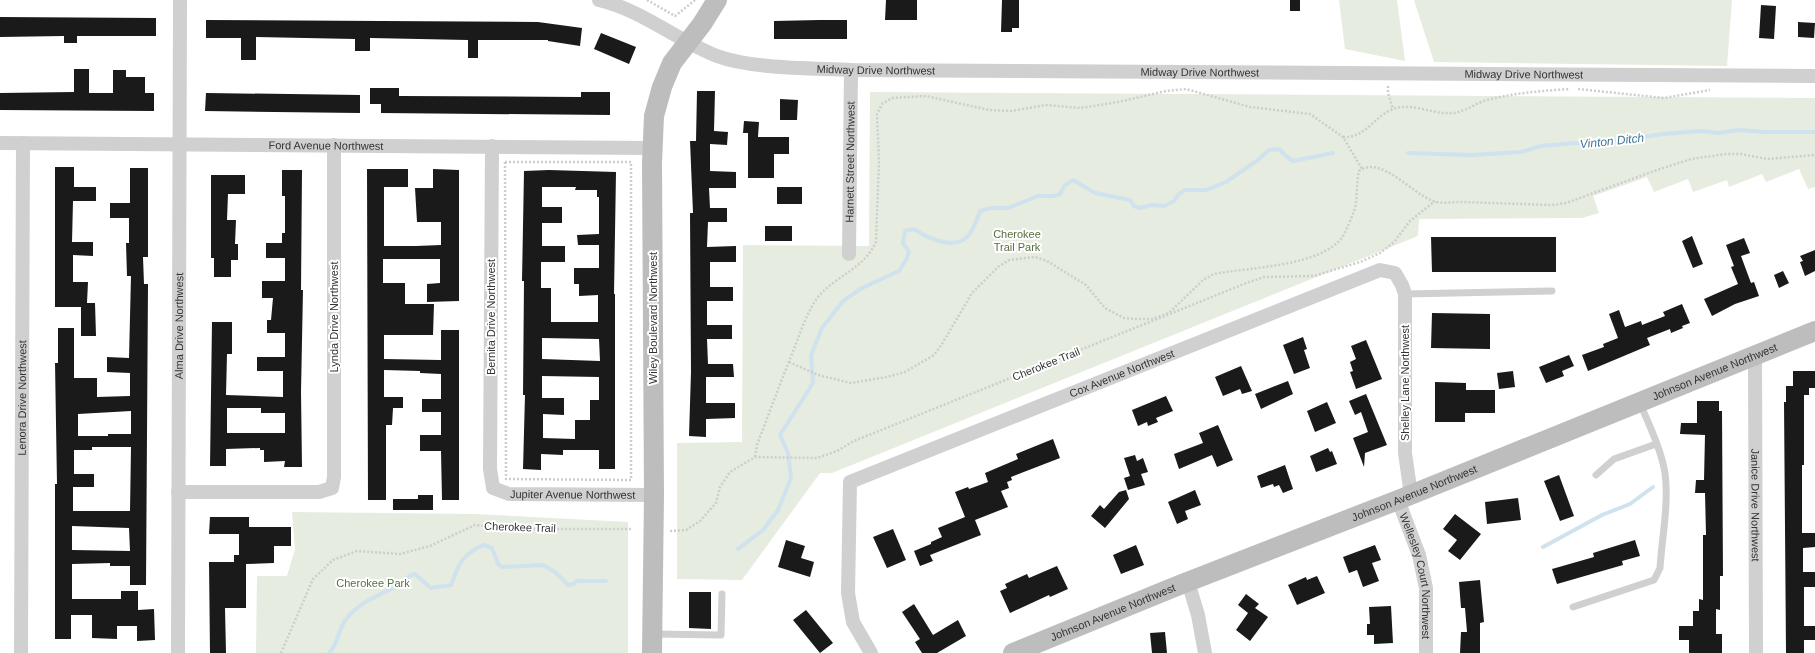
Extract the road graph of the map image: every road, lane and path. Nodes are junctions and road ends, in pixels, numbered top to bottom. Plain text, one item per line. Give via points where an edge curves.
1 (180, 0) edge
2 (599, 0) edge
3 (647, 0) edge
4 (695, 0) edge
5 (717, 0) edge
6 (688, 42) junction
7 (850, 70) junction
8 (1388, 72) junction
9 (1815, 76) edge
10 (1716, 89) dead end
11 (1393, 109) junction
12 (1343, 137) junction
13 (0, 143) edge
14 (23, 143) junction
15 (179, 144) junction
16 (334, 145) junction
17 (492, 146) junction
18 (652, 148) junction
19 (1815, 155) edge
20 (631, 162) joint
21 (1362, 169) junction
22 (1435, 201) junction
23 (849, 254) dead end
24 (1395, 273) joint
25 (1552, 291) dead end
26 (1405, 294) junction
27 (1815, 331) edge
28 (1755, 356) junction
29 (788, 362) junction
30 (1640, 403) junction
31 (1656, 444) junction
32 (755, 457) junction
33 (1596, 475) dead end
34 (493, 488) joint
35 (178, 492) junction
36 (654, 494) junction
37 (1405, 498) junction
38 (631, 529) dead end
39 (670, 531) dead end
40 (1188, 582) junction
41 (722, 594) dead end
42 (1573, 607) dead end
43 (652, 643) edge
44 (22, 653) edge
45 (178, 653) edge
46 (281, 653) edge
47 (871, 653) edge
48 (1013, 653) edge
49 (1205, 653) edge
50 (1426, 653) edge
51 (1756, 653) edge

1 - 15 street, Alma Drive Northwest
2 - 6 street, Midway Drive Northwest via 639,14
3 - 4 path via 675,16
5 - 6 street, Wiley Boulevard Northwest
6 - 7 street, Midway Drive Northwest via 718,56 753,64
6 - 18 street, Wiley Boulevard Northwest via 672,63 662,87 654,116
7 - 8 street, Midway Drive Northwest
7 - 23 street, Harnett Street Northwest
8 - 9 street, Midway Drive Northwest
8 - 11 path via 1388,93
10 - 11 path via 1664,98 1587,90 1539,91 1486,101 1455,113 1446,114 1411,107
11 - 12 path via 1357,135
12 - 21 path
12 - 29 path via 1310,114 1250,107 1186,89 1081,108 1046,105 1011,111 989,110 926,96 892,98 882,104 877,114 879,161 876,242 871,252 852,271 827,288 816,301
13 - 14 street, Ford Avenue Northwest
14 - 15 street, Ford Avenue Northwest
14 - 44 street, Lenora Drive Northwest
15 - 16 street, Ford Avenue Northwest
15 - 35 street, Alma Drive Northwest
16 - 17 street, Ford Avenue Northwest
16 - 35 street, Lynda Drive Northwest via 332,488 319,492
17 - 18 street, Ford Avenue Northwest
17 - 34 street, Bernita Drive Northwest via 490,469
18 - 36 street, Wiley Boulevard Northwest
19 - 22 path via 1767,158 1726,154 1691,159 1566,203 1552,205
20 - 20 path via 506,162 506,479 631,480
21 - 22 path via 1375,167 1386,170 1416,192
21 - 29 path via 1357,180 1354,208 1343,236 1333,246 1314,257 1294,262 1214,274 1203,280 1169,313 1152,319 1124,318 1105,308 1086,285 1047,261 1035,257 1009,260 972,292 934,355 905,372 851,383
22 - 32 path, Cherokee Trail via 1410,221 1394,242 1380,253 1360,262 1314,276 1264,278 1249,282 861,438 837,452 817,458
24 - 26 street, Shelley Lane Northwest
24 - 47 street, Cox Avenue Northwest via 1380,270 850,482 848,593 853,622
25 - 26 lane
26 - 37 street, Shelley Lane Northwest
27 - 28 street, Johnson Avenue Northwest
28 - 30 street, Johnson Avenue Northwest
28 - 51 street, Janice Drive Northwest
29 - 32 path via 757,445
30 - 31 lane
30 - 37 street, Johnson Avenue Northwest
31 - 33 lane via 1614,459
31 - 42 lane via 1666,488 1660,568 1654,580
32 - 39 path via 730,472 720,487 716,503 700,521 686,530
34 - 36 street, Jupiter Avenue Northwest via 509,494
35 - 45 street, Alma Drive Northwest
36 - 43 street, Wiley Boulevard Northwest
37 - 40 street, Johnson Avenue Northwest
37 - 50 street, Wellesley Court Northwest via 1426,588
38 - 46 path, Cherokee Trail via 507,529 474,525 430,546 400,554 357,551 333,560 313,579
40 - 48 street, Johnson Avenue Northwest
40 - 49 street via 1198,615
41 - 43 lane via 721,635

